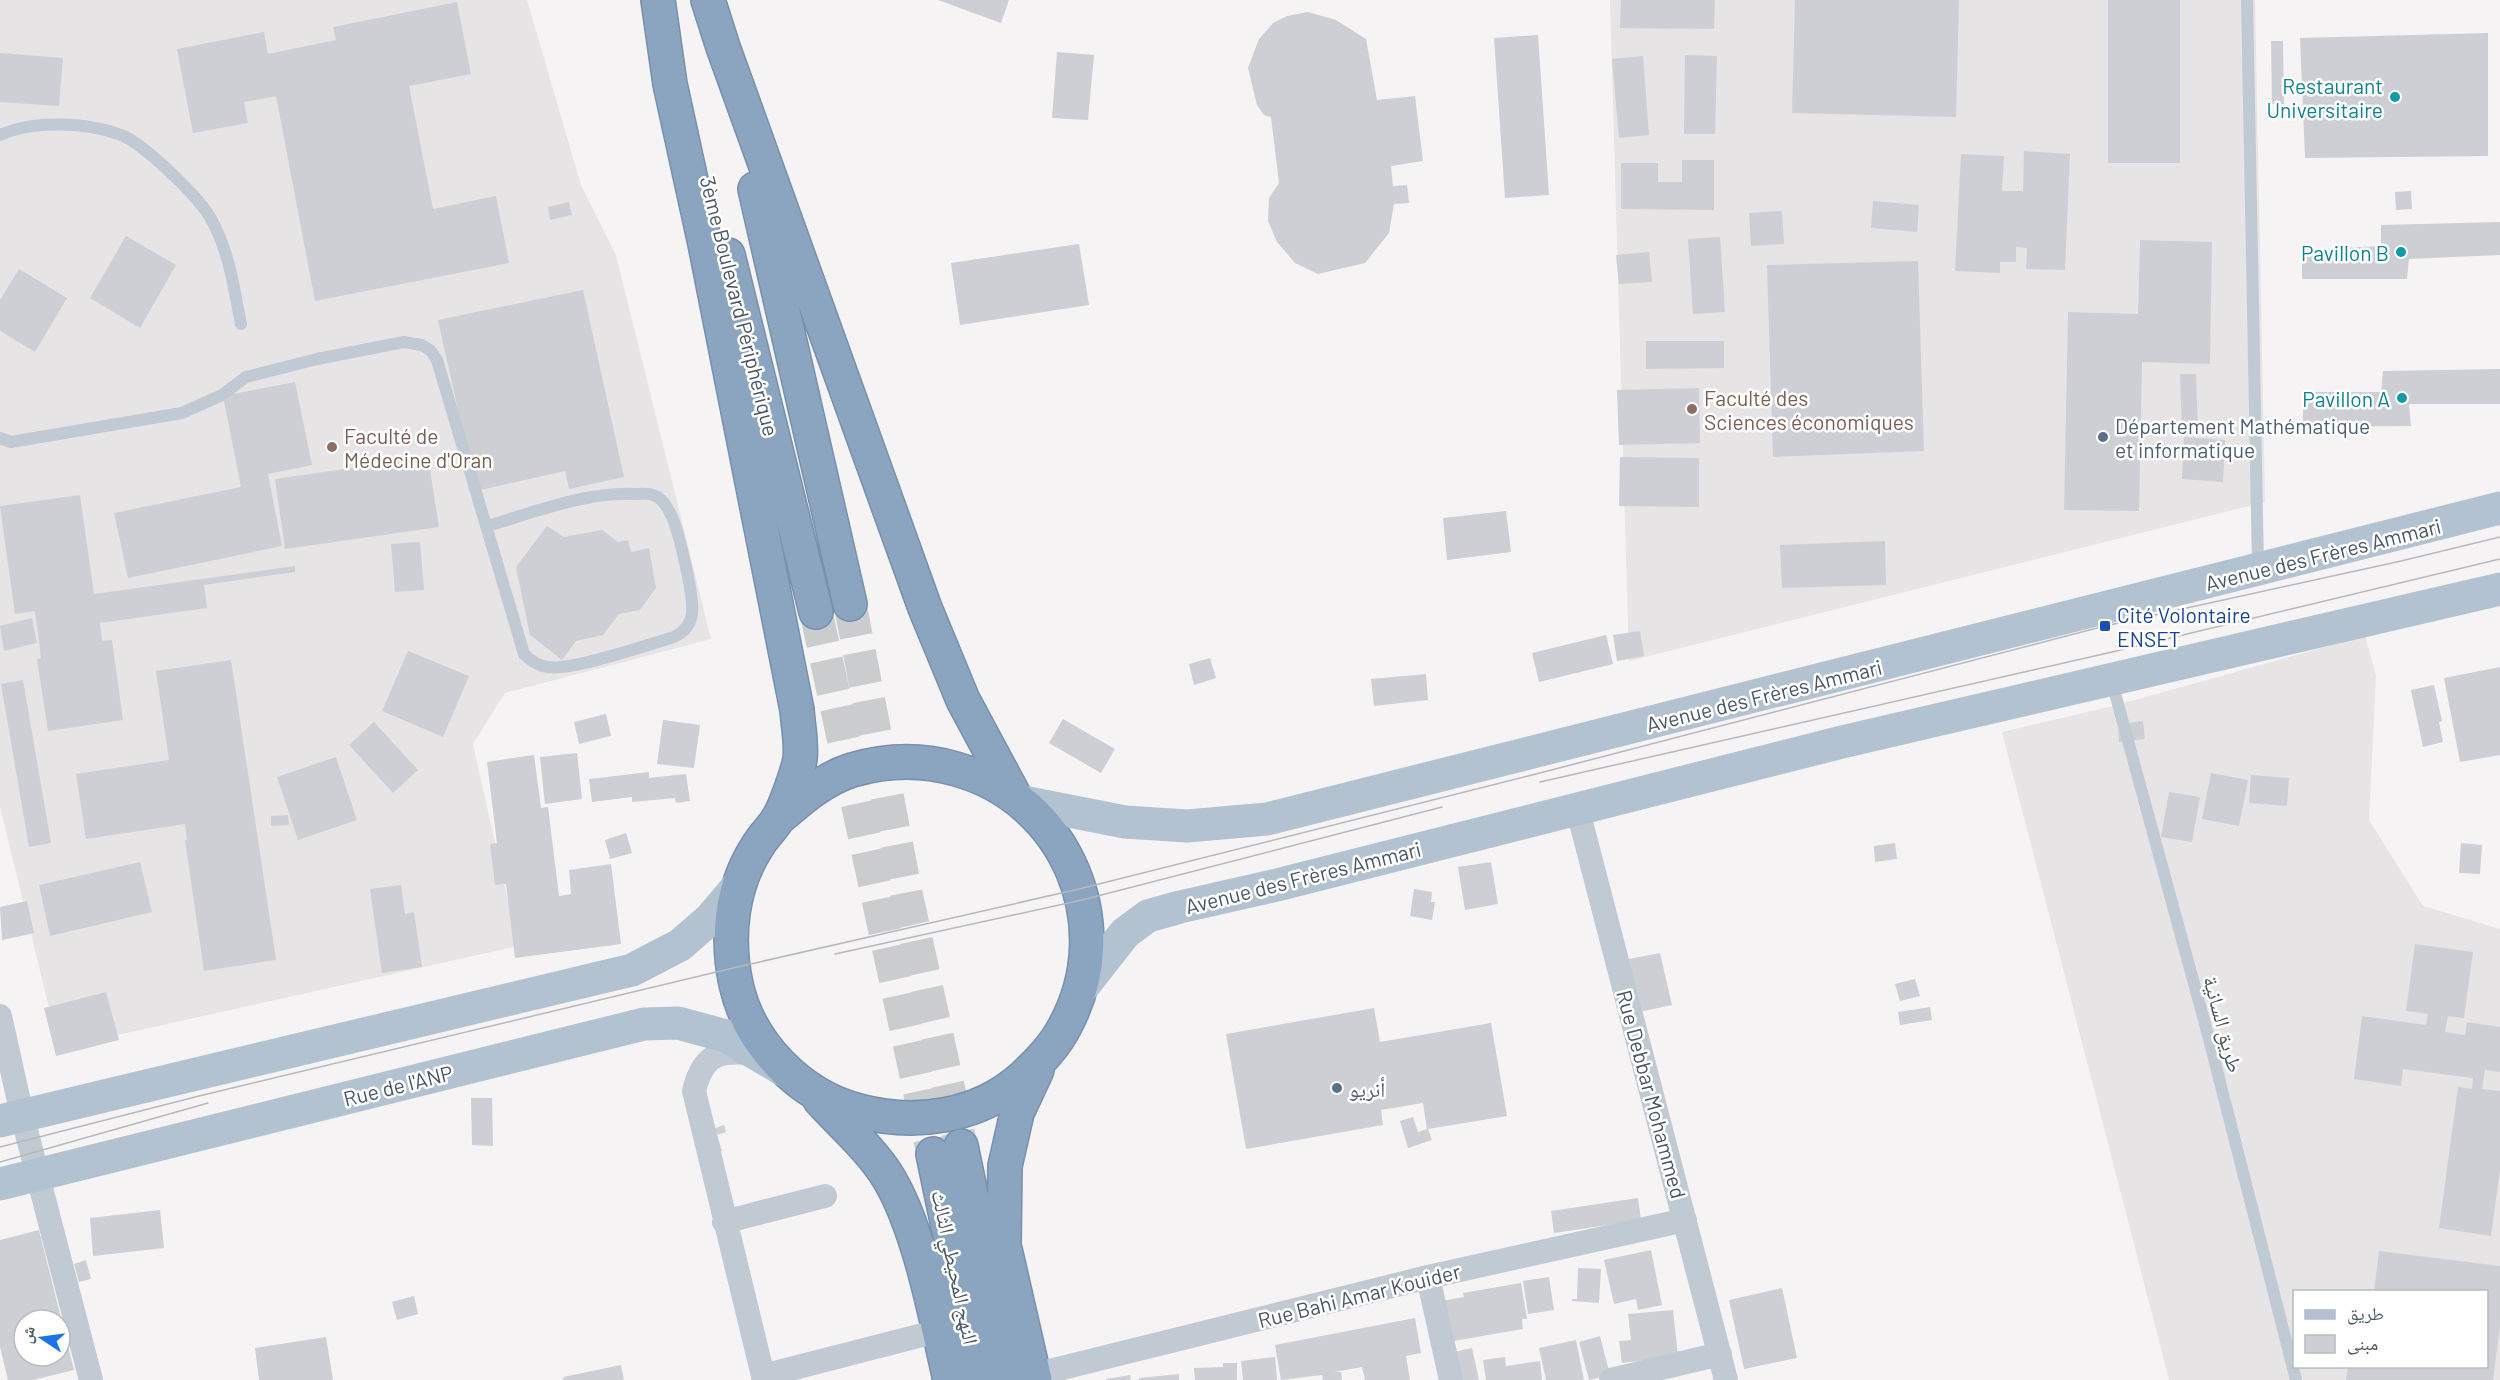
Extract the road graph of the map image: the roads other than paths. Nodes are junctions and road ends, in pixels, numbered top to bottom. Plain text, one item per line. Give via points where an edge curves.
1 (658, 0) edge
2 (663, 0) edge
3 (708, 0) edge
4 (2247, 0) edge
5 (723, 47) junction
6 (0, 135) edge
7 (242, 324) dead end
8 (0, 438) edge
9 (2500, 508) edge
10 (487, 526) junction
11 (2258, 570) junction
12 (2500, 589) edge
13 (850, 604) tunnel mouth
14 (816, 612) tunnel mouth
15 (2111, 680) junction
16 (1018, 799) junction
17 (1577, 807) junction
18 (780, 817) junction
19 (739, 885) junction
20 (1080, 989) junction
21 (0, 1016) edge
22 (757, 1054) junction
23 (1042, 1059) junction
24 (799, 1081) junction
25 (17, 1125) edge
26 (39, 1174) junction
27 (0, 1184) edge
28 (825, 1196) dead end
29 (1685, 1220) junction
30 (724, 1222) junction
31 (1428, 1277) junction
32 (938, 1331) junction
33 (1720, 1354) junction
34 (763, 1378) edge
35 (1026, 1378) edge
36 (91, 1380) edge
37 (950, 1380) edge
38 (980, 1380) edge
39 (1450, 1380) edge
40 (1611, 1380) edge
41 (1726, 1380) edge
42 (2296, 1380) edge

1 - 18 highway via 670,84 796,710 800,758
2 - 14 highway, 3ème Boulevard Périphérique
3 - 5 highway
4 - 11 lane
5 - 13 highway, 3ème Boulevard Périphérique
5 - 16 highway via 925,608 963,700
6 - 7 lane via 31,126 90,128 123,135 147,153 179,181 211,218 226,257
8 - 10 lane via 11,442 182,413 222,395 246,377 404,342 422,345 437,360
9 - 11 main road, Avenue des Frères Ammari
10 - 10 lane via 518,640 530,661 548,667 571,665 686,631 692,615 687,572 670,512 652,495 579,500
11 - 16 main road, Avenue des Frères Ammari via 1267,819 1187,826 1125,822
12 - 15 main road, Avenue des Frères Ammari
15 - 17 main road, Avenue des Frères Ammari
15 - 42 lane, طريق السانية via 2208,1035
16 - 18 highway via 977,774 936,763 893,762 851,771 813,789
16 - 20 highway via 1047,826 1066,855 1079,889 1087,921 1087,955
17 - 20 main road, Avenue des Frères Ammari via 1148,916 1125,933
17 - 29 street, Rue Debbar Mohammed
18 - 19 highway via 756,848
19 - 24 highway via 732,918 731,953 736,987 748,1019 766,1048
19 - 25 main road via 710,919 680,945 632,970
20 - 23 highway via 1065,1026
21 - 25 street
22 - 24 main road, Rue de l'ANP
22 - 26 main road, Rue de l'ANP via 726,1036 678,1023 644,1024
22 - 30 street via 725,1052 707,1060 694,1091
23 - 24 highway via 998,1095 962,1111 922,1119 882,1117 843,1107
23 - 35 highway via 1017,1113 1005,1166 1004,1245
24 - 32 highway via 880,1164 903,1205
25 - 26 street
26 - 27 main road, Rue de l'ANP
26 - 36 street
28 - 30 street
29 - 31 street, Rue Bahi Amar Kouider
29 - 33 street, Rue Debbar Mohammed
30 - 34 street
31 - 35 street, Rue Bahi Amar Kouider
31 - 39 street
32 - 34 street
32 - 37 highway
33 - 40 street
33 - 41 street, Rue Debbar Mohammed
35 - 38 highway, النهج المحيطي الثالث via 947,1150

